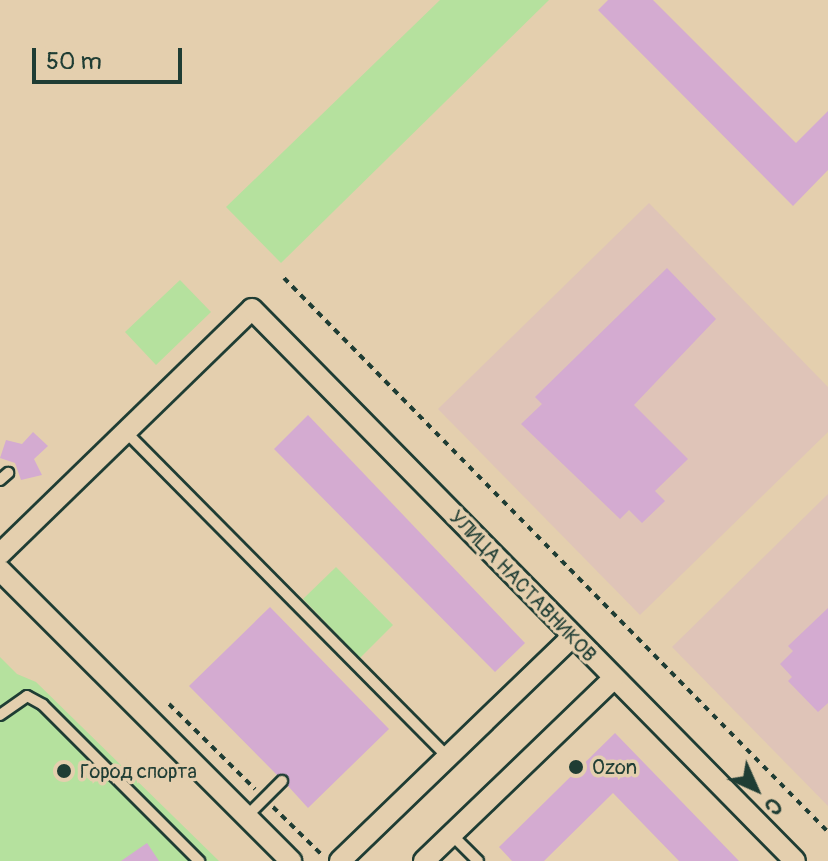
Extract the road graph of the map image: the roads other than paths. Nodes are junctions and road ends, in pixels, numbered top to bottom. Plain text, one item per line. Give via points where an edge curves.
1 (126, 432) junction
2 (0, 554) edge
3 (0, 570) edge
4 (572, 637) junction
5 (613, 679) junction
6 (0, 715) edge
7 (448, 757) junction
8 (282, 781) dead end
9 (246, 817) junction
10 (451, 834) junction
11 (199, 861) edge
12 (291, 861) edge
13 (340, 861) edge
14 (424, 861) edge
15 (478, 861) edge
16 (795, 861) edge

1 - 2 street
1 - 4 street, УЛИЦА НАСТАВНИКОВ via 252,309
1 - 7 lane
3 - 9 street
4 - 5 street, УЛИЦА НАСТАВНИКОВ
4 - 7 street
5 - 10 street
5 - 16 street, УЛИЦА НАСТАВНИКОВ
6 - 11 lane via 27,696 43,705
7 - 13 street
8 - 9 lane
9 - 12 street
10 - 14 street
10 - 15 lane

